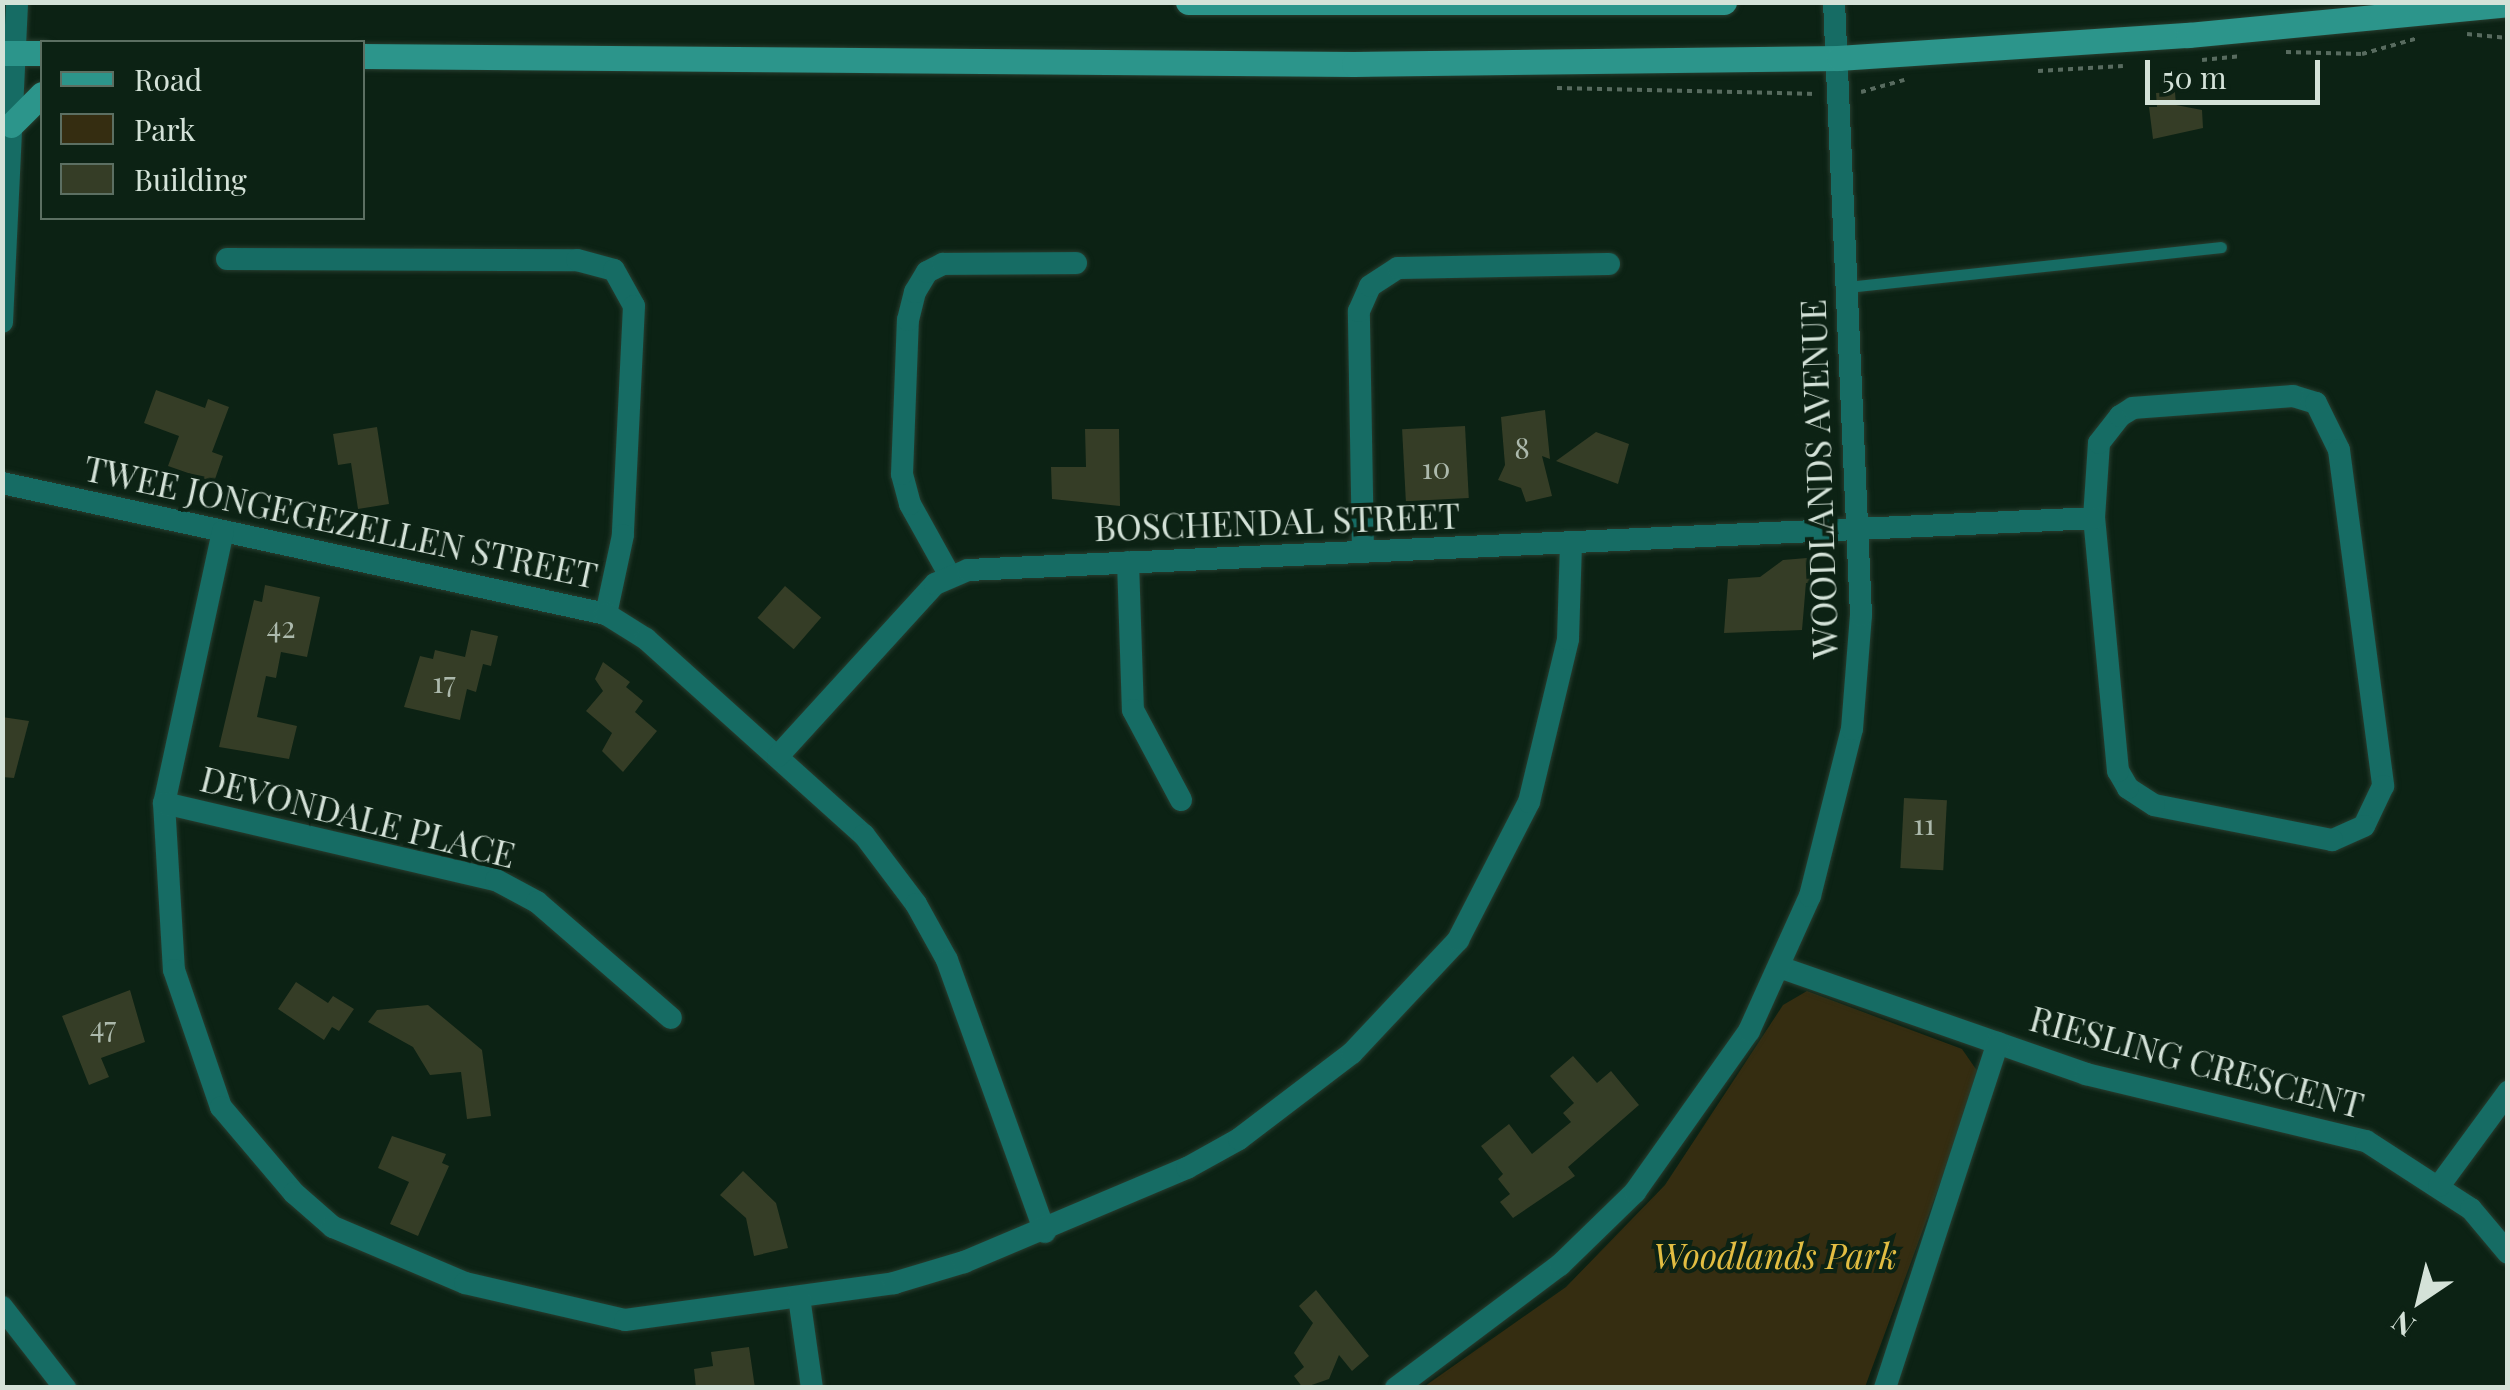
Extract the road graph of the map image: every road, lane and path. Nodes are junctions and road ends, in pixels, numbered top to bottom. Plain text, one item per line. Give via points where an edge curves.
1 (17, 2) edge
2 (1188, 2) edge
3 (1724, 2) edge
4 (1834, 2) edge
5 (2508, 4) edge
6 (40, 52) edge
7 (7, 53) edge
8 (365, 56) edge
9 (1838, 58) junction
10 (40, 96) edge
11 (10, 125) junction
12 (2221, 247) dead end
13 (226, 258) dead end
14 (1076, 263) dead end
15 (1609, 264) dead end
16 (1848, 287) junction
17 (3, 307) edge
18 (2, 483) edge
19 (2094, 518) junction
20 (1857, 531) junction
21 (223, 532) junction
22 (1571, 544) junction
23 (1363, 551) junction
24 (1128, 562) junction
25 (950, 576) junction
26 (606, 614) junction
27 (778, 756) junction
28 (1181, 800) dead end
29 (164, 803) junction
30 (1782, 968) junction
31 (671, 1018) dead end
32 (1998, 1044) junction
33 (2508, 1092) edge
34 (2439, 1186) junction
35 (1045, 1232) junction
36 (2508, 1253) edge
37 (799, 1297) junction
38 (2, 1307) edge
39 (65, 1388) edge
40 (812, 1388) edge
41 (1396, 1388) edge
42 (1885, 1388) edge

1 - 7 street
2 - 3 main road
4 - 9 street, WOODLANDS AVENUE
5 - 9 main road via 2148,39
6 - 7 main road
7 - 11 street
8 - 9 main road via 1298,64
9 - 16 street, WOODLANDS AVENUE
10 - 11 main road
11 - 17 street
12 - 16 lane
13 - 26 street via 577,260 614,270 634,306 623,535
14 - 25 street via 943,264 927,272 916,292 908,320 902,474 910,504
15 - 23 street via 1398,268 1376,278 1359,311
16 - 20 street, WOODLANDS AVENUE
18 - 21 street, TWEE JONGEGEZELLEN STREET
19 - 19 street via 2099,443 2134,408 2293,396 2316,404 2339,450 2383,786 2364,826 2332,840 2154,804 2128,788 2118,770
19 - 20 street, BOSCHENDAL STREET
20 - 22 street, BOSCHENDAL STREET
20 - 30 street, WOODLANDS AVENUE via 1861,614 1852,729 1830,830
21 - 26 street, TWEE JONGEGEZELLEN STREET
21 - 29 street
22 - 23 street, BOSCHENDAL STREET
22 - 35 street via 1568,638 1529,802 1442,961 1352,1054 1239,1140
23 - 24 street, BOSCHENDAL STREET
24 - 25 street, BOSCHENDAL STREET
24 - 28 street via 1134,710
25 - 27 street via 904,615
26 - 27 street, TWEE JONGEGEZELLEN STREET via 646,639
27 - 35 street, TWEE JONGEGEZELLEN STREET via 864,836 937,935
29 - 31 street, DEVONDALE PLACE via 496,880 537,902
29 - 37 street via 174,970 192,1036 238,1132 314,1212 399,1259 465,1283 604,1316 651,1317
30 - 32 street, RIESLING CRESCENT
30 - 41 street, WOODLANDS AVENUE via 1717,1082 1634,1192 1560,1265
32 - 34 street, RIESLING CRESCENT via 2187,1101 2347,1134
32 - 42 street
33 - 34 street
34 - 36 street, RIESLING CRESCENT via 2470,1209
35 - 37 street via 924,1275
37 - 40 street
38 - 39 street

